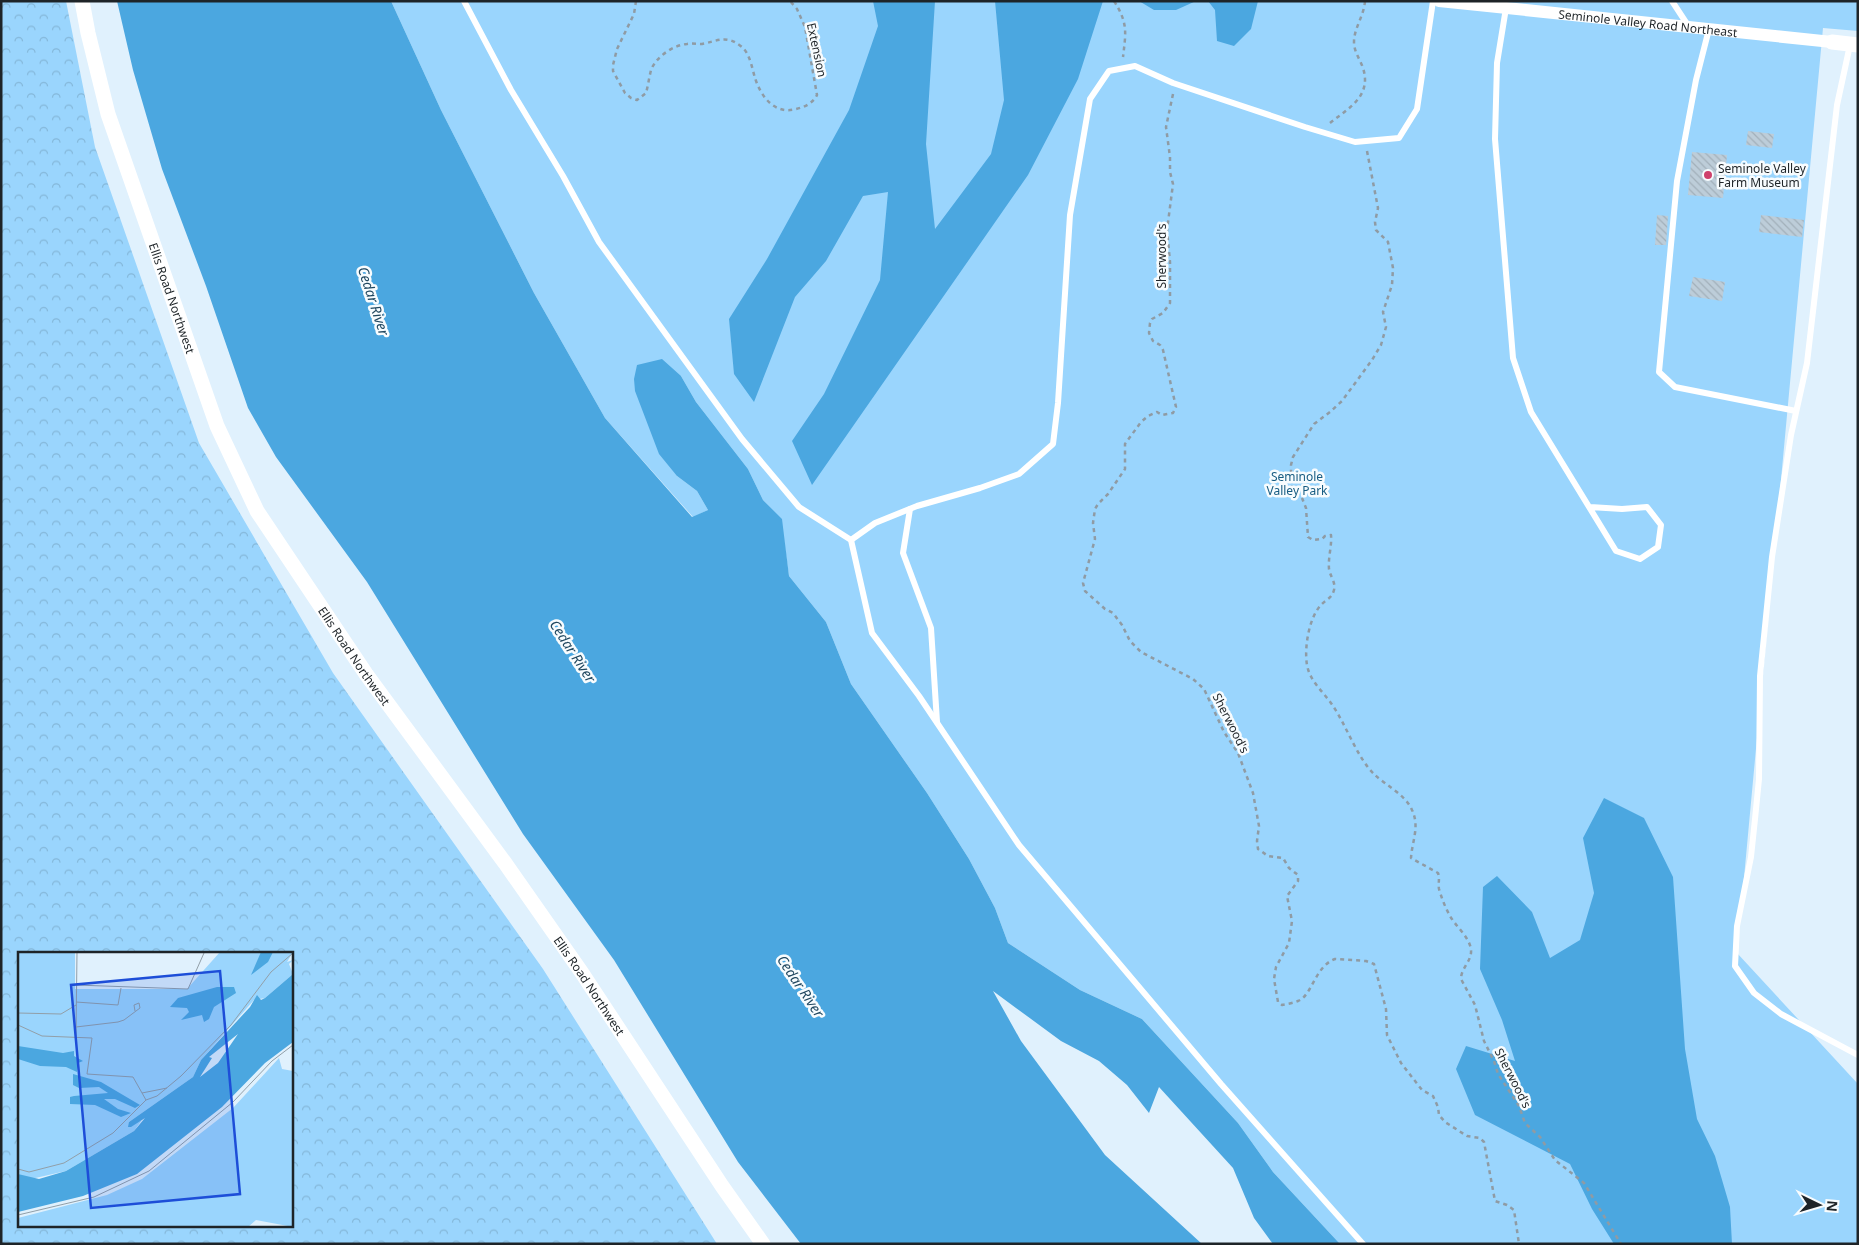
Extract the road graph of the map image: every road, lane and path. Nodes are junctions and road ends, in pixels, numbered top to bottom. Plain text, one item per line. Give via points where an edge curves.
1 (82, 1) edge
2 (464, 1) edge
3 (636, 1) edge
4 (790, 1) edge
5 (1114, 1) edge
6 (1365, 1) edge
7 (1433, 1) edge
8 (1439, 1) edge
9 (1672, 1) edge
10 (1506, 8) junction
11 (1690, 27) junction
12 (1709, 29) junction
13 (1832, 42) joint
14 (1854, 44) edge
15 (1122, 68) junction
16 (1173, 82) junction
17 (1319, 131) junction
18 (1366, 141) junction
19 (1796, 411) junction
20 (1590, 507) junction
21 (910, 509) junction
22 (851, 540) junction
23 (938, 724) junction
24 (1858, 1055) edge
25 (763, 1244) edge
26 (1363, 1244) edge
27 (1519, 1244) edge
28 (1621, 1244) edge

1 - 25 street, Ellis Road Northwest via 108,114 217,426 256,511 366,674 571,957
2 - 22 lane via 599,242 742,439 799,507
3 - 4 path, Extension via 634,14 613,65 624,93 637,100 646,93 652,70 668,51 681,45 723,39 747,52 757,84 771,106 787,111 814,101 817,95 805,27
5 - 15 path via 1126,27
6 - 17 path via 1354,43 1363,68 1364,91 1355,103
7 - 18 lane via 1417,109 1399,138
8 - 10 street, Seminole Valley Road Northeast
9 - 11 lane
10 - 11 street, Seminole Valley Road Northeast
10 - 20 lane via 1497,63 1495,139 1513,358 1531,412
11 - 12 street, Seminole Valley Road Northeast
12 - 13 street, Seminole Valley Road Northeast
12 - 19 lane via 1677,181 1659,372 1675,387
13 - 14 street, Seminole Valley Road Northeast
14 - 19 lane via 1837,104 1807,363
15 - 16 lane via 1135,66
15 - 21 lane via 1109,71 1090,99 1070,216 1053,444 1019,474
16 - 17 lane
16 - 27 path, Sherwood's via 1166,128 1173,184 1168,230 1170,303 1163,314 1152,319 1149,333 1163,350 1176,406 1168,415 1157,412 1148,416 1125,444 1125,469 1096,509 1095,539 1083,583 1085,591 1113,613 1140,652 1193,679 1204,689 1224,732 1238,753 1253,793 1259,826 1258,849 1268,856 1283,858 1298,874 1298,881 1287,896 1292,921 1289,943 1276,967 1274,979 1278,1002 1282,1005 1298,1002 1315,977 1335,959 1374,964 1386,1009 1387,1035 1397,1056 1422,1090 1433,1096 1444,1122 1484,1142 1495,1201 1514,1210
17 - 18 lane via 1355,142
18 - 28 path, Sherwood's via 1378,203 1376,230 1388,242 1393,268 1392,285 1383,312 1386,327 1381,345 1342,401 1314,424 1291,465 1292,487 1306,508 1308,537 1322,540 1331,535 1332,540 1329,568 1334,591 1321,604 1312,622 1306,644 1307,665 1315,685 1333,706 1372,773 1413,811 1416,824 1411,858 1438,874 1439,889 1449,914 1469,944 1470,956 1461,979 1475,1005 1484,1041 1501,1080 1516,1100 1526,1122 1555,1160 1584,1183
19 - 24 lane via 1771,567 1760,676 1756,818 1737,926 1735,966 1754,993 1781,1014
20 - 20 lane via 1647,507 1661,525 1658,547 1640,559 1616,551
21 - 22 lane via 875,523
21 - 23 lane via 903,553 930,628
22 - 23 lane via 872,633
23 - 26 lane via 1019,845 1214,1076

